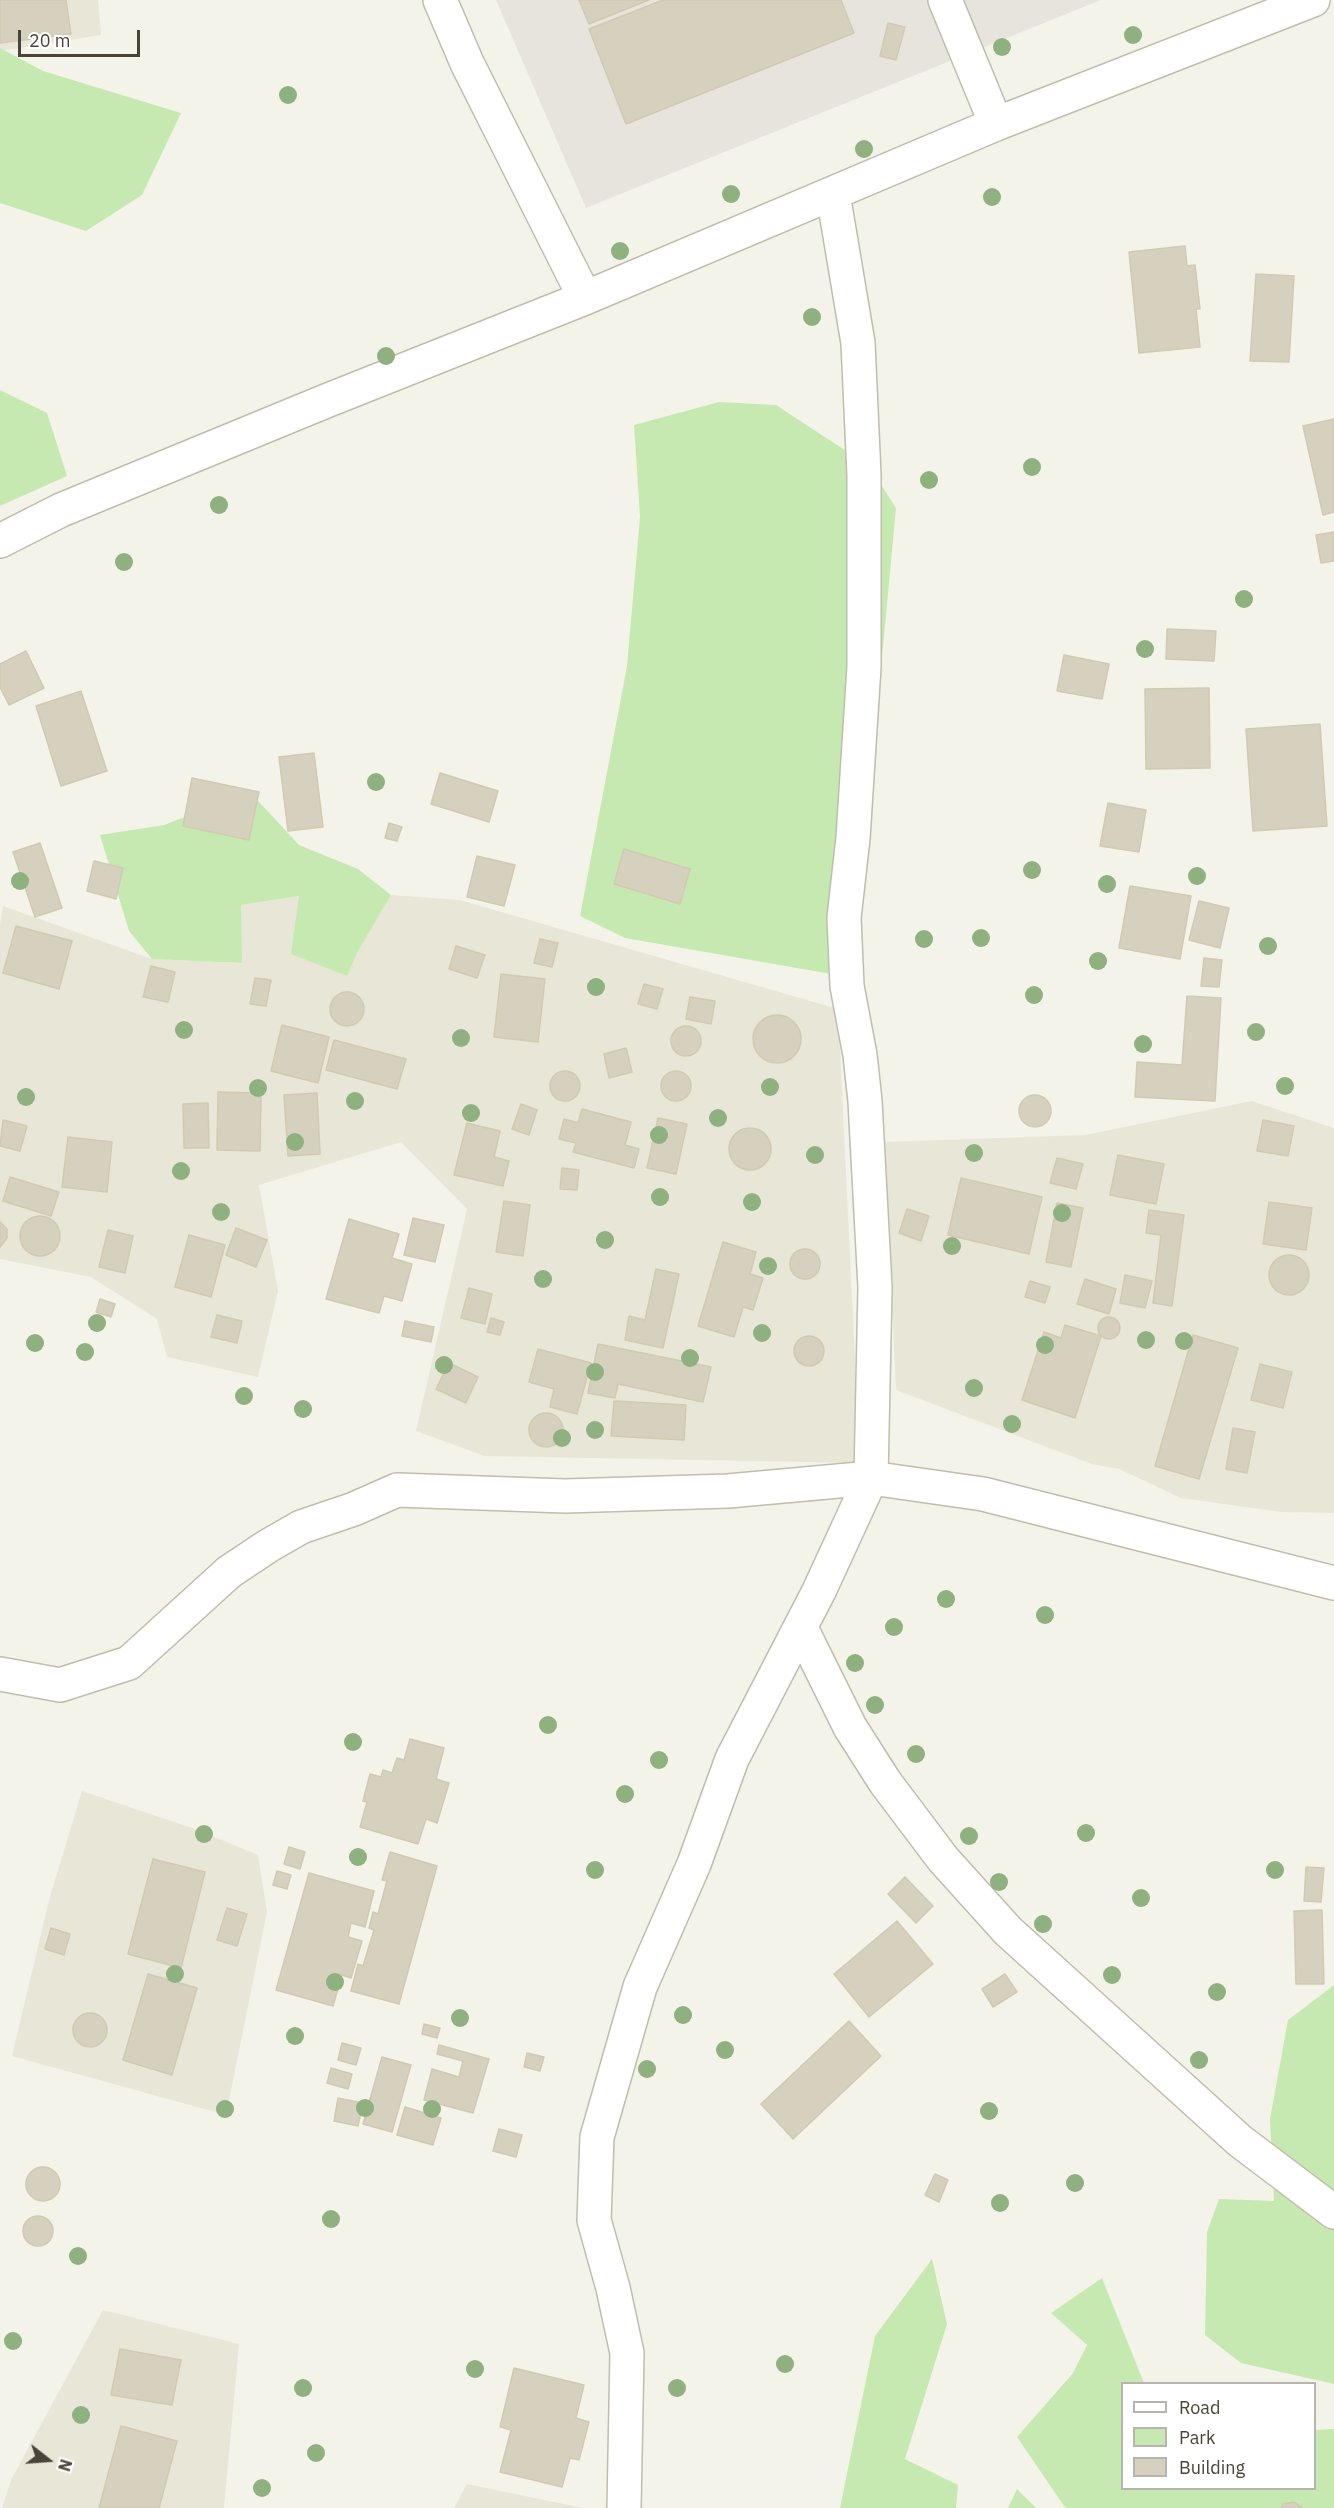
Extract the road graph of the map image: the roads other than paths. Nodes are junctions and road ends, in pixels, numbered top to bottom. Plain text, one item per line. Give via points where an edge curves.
1 (440, 0) edge
2 (945, 0) edge
3 (1313, 0) edge
4 (996, 124) junction
5 (833, 194) junction
6 (585, 298) junction
7 (0, 541) edge
8 (871, 1478) junction
9 (1334, 1583) edge
10 (801, 1628) junction
11 (0, 1674) edge
12 (1334, 2212) edge
13 (624, 2508) edge

1 - 6 street via 467,63
2 - 4 street
3 - 4 street
4 - 5 street
5 - 6 street
5 - 8 street via 858,343 864,475 864,667 844,918 847,986 865,1101 875,1287
6 - 7 street via 70,507
8 - 9 street via 983,1494
8 - 10 street
8 - 11 street via 728,1491 577,1496 397,1490 301,1527 268,1546 229,1572 129,1663 60,1685
10 - 12 street via 850,1727 885,1782 943,1859 993,1915 1240,2141
10 - 13 street via 732,1759 694,1864 640,1987 597,2137 594,2220 627,2353

